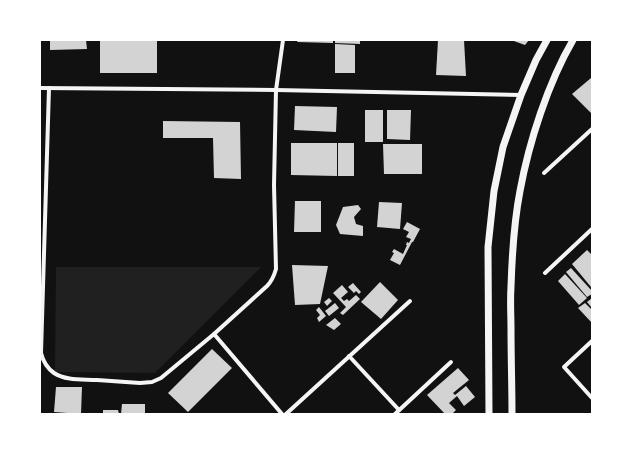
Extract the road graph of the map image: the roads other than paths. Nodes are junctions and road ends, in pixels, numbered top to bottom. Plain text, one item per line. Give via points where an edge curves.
1 (283, 40) edge
2 (547, 40) edge
3 (573, 40) edge
4 (40, 88) edge
5 (49, 88) junction
6 (276, 90) junction
7 (521, 95) junction
8 (592, 129) edge
9 (544, 173) dead end
10 (592, 229) edge
11 (545, 273) dead end
12 (410, 301) dead end
13 (214, 334) junction
14 (592, 341) edge
15 (349, 356) junction
16 (451, 362) dead end
17 (592, 398) edge
18 (399, 410) junction
19 (282, 414) edge
20 (286, 414) edge
21 (395, 414) edge
22 (489, 414) edge
23 (512, 414) edge

1 - 6 street
2 - 7 street
3 - 23 street via 552,82 520,190 510,288
4 - 5 street
5 - 6 street
5 - 13 street via 41,352 46,365 55,374 67,378 152,382 161,378
6 - 7 street
6 - 13 street via 275,274 267,286
7 - 22 street via 503,147 494,191 488,248
8 - 9 street
10 - 11 street
12 - 15 street
13 - 19 street
14 - 17 street via 564,367
15 - 18 street
15 - 20 street
16 - 18 street
18 - 21 street

